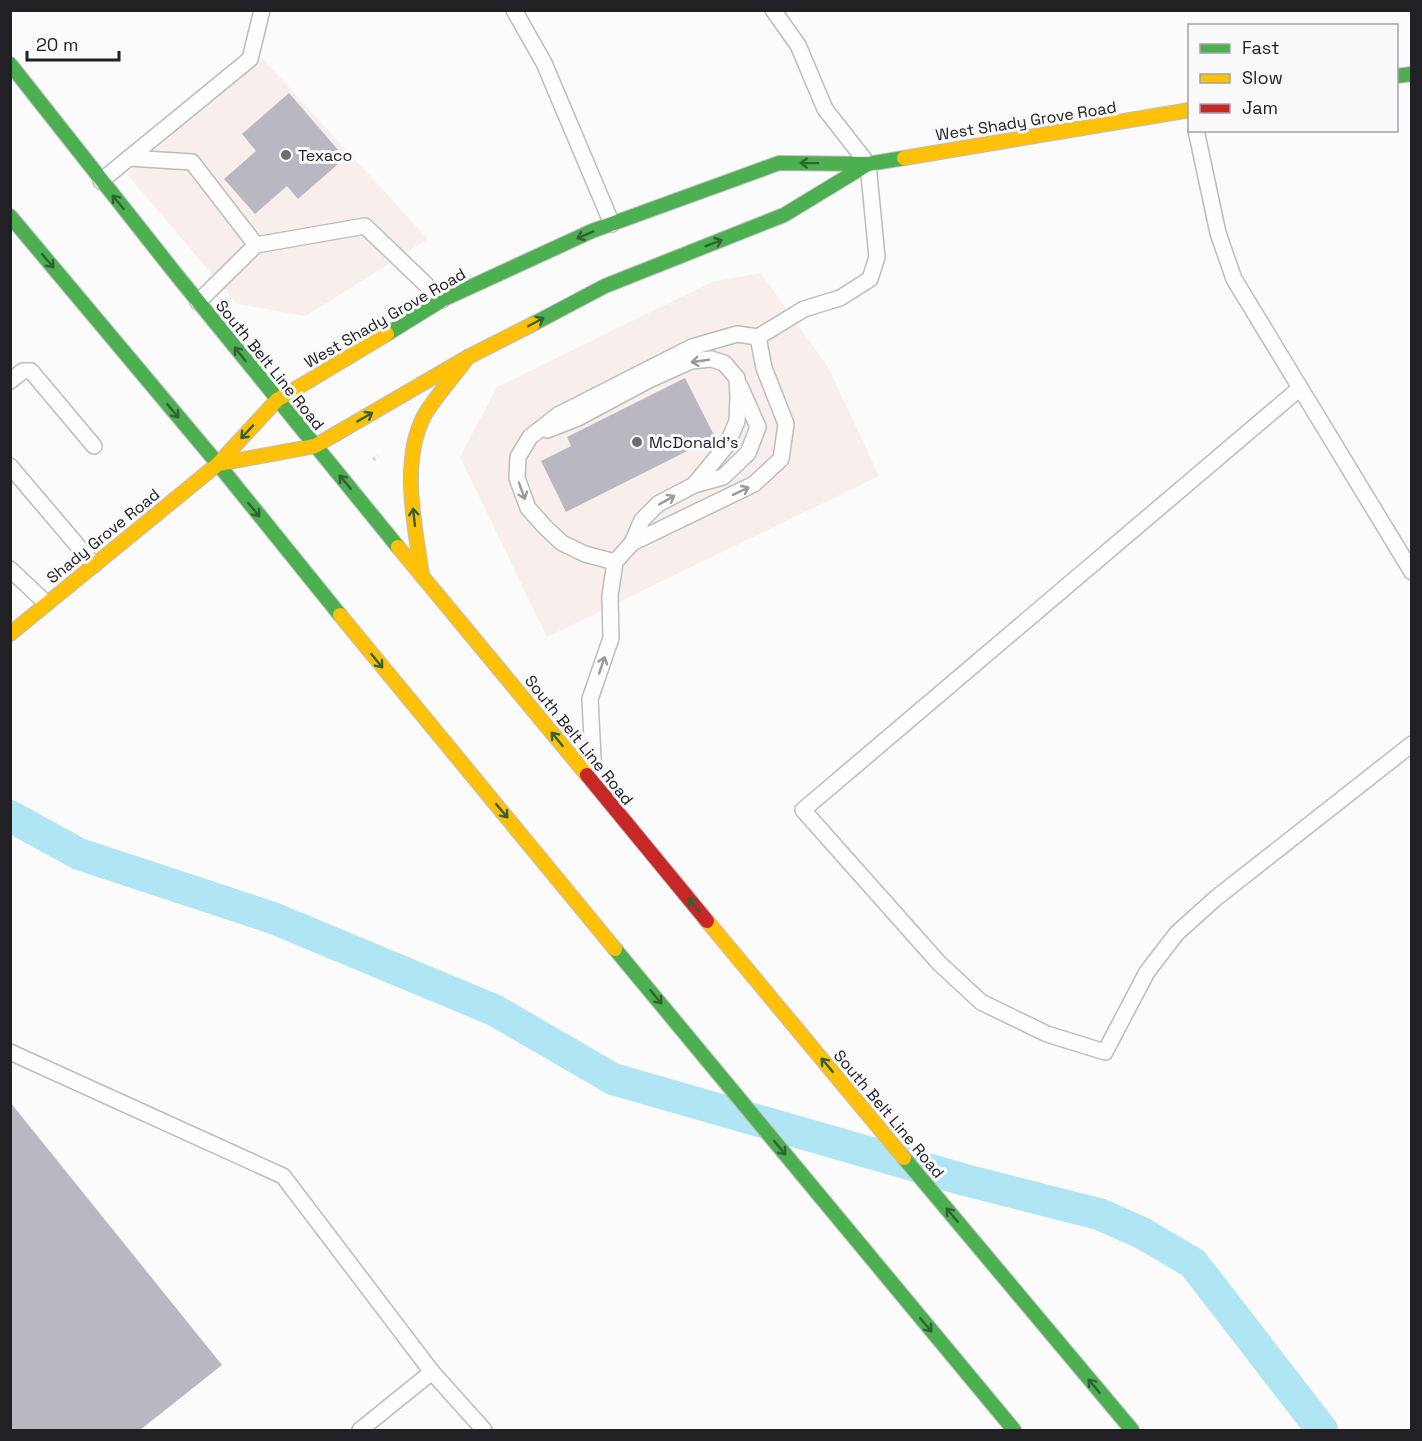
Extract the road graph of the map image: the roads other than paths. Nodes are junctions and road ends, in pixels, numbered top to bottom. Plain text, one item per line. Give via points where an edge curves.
1 (262, 10) edge
2 (514, 10) edge
3 (773, 10) edge
4 (10, 63) edge
5 (1188, 110) edge
6 (1196, 132) edge
7 (129, 158) junction
8 (868, 164) junction
9 (101, 181) junction
10 (10, 216) edge
11 (612, 224) junction
12 (256, 245) junction
13 (442, 300) junction
14 (198, 302) junction
15 (758, 337) junction
16 (468, 357) junction
17 (737, 378) junction
18 (10, 381) edge
19 (1299, 389) junction
20 (277, 400) junction
21 (530, 436) junction
22 (94, 446) dead end
23 (315, 446) junction
24 (218, 464) junction
25 (10, 466) edge
26 (694, 485) junction
27 (632, 543) junction
28 (615, 562) junction
29 (94, 565) junction
30 (10, 569) edge
31 (1412, 572) edge
32 (422, 575) junction
33 (46, 603) junction
34 (10, 634) edge
35 (1412, 744) edge
36 (594, 784) junction
37 (10, 1052) edge
38 (432, 1372) junction
39 (360, 1431) edge
40 (484, 1431) edge
41 (1014, 1431) edge
42 (1132, 1431) edge

1 - 7 lane via 250,59
2 - 11 lane via 544,63
3 - 8 lane via 798,45 825,109
4 - 9 main road, South Belt Line Road
5 - 8 main road, West Shady Grove Road
6 - 19 lane via 1218,233 1234,279
7 - 9 lane
7 - 12 lane via 192,162
8 -> 11 main road, West Shady Grove Road via 779,163
8 - 15 lane via 877,257 870,279 840,298 804,309
16 -> 8 main road, West Shady Grove Road via 605,286 784,215
14 -> 9 main road, South Belt Line Road
10 -> 24 main road
11 -> 13 main road, West Shady Grove Road
12 - 13 lane via 365,225
12 - 14 lane
13 - 20 main road, West Shady Grove Road
20 -> 14 main road, South Belt Line Road
15 - 21 lane via 737,334 692,347 558,415
27 -> 15 lane via 754,484 781,459 786,424 764,368
23 -> 16 main road, West Shady Grove Road
32 -> 16 main road via 413,503 417,440 424,418
17 -> 21 lane via 724,363 711,359 691,361 578,418
17 - 26 lane via 736,421 727,445
17 - 26 lane via 758,427 748,453 723,477
18 - 22 lane via 23,371 31,371
19 - 31 lane
19 - 35 lane via 803,810 939,963 981,1002 1047,1034 1105,1052 1147,972 1177,933
20 - 23 main road, South Belt Line Road
20 -> 24 main road, West Shady Grove Road
21 -> 28 lane via 518,457 517,478 528,508 562,543
23 - 24 main road, West Shady Grove Road
32 -> 23 main road, South Belt Line Road
24 - 29 main road, Shady Grove Road
24 -> 41 main road
25 - 29 lane
27 -> 26 lane via 642,520 658,504
27 - 28 lane
36 -> 28 lane via 590,699 611,638 610,596
29 - 33 main road, Shady Grove Road
30 - 33 lane
36 -> 32 main road, South Belt Line Road
33 - 34 main road, Shady Grove Road
42 -> 36 main road, South Belt Line Road
37 - 38 lane via 283,1176
38 - 39 lane
38 - 40 lane

